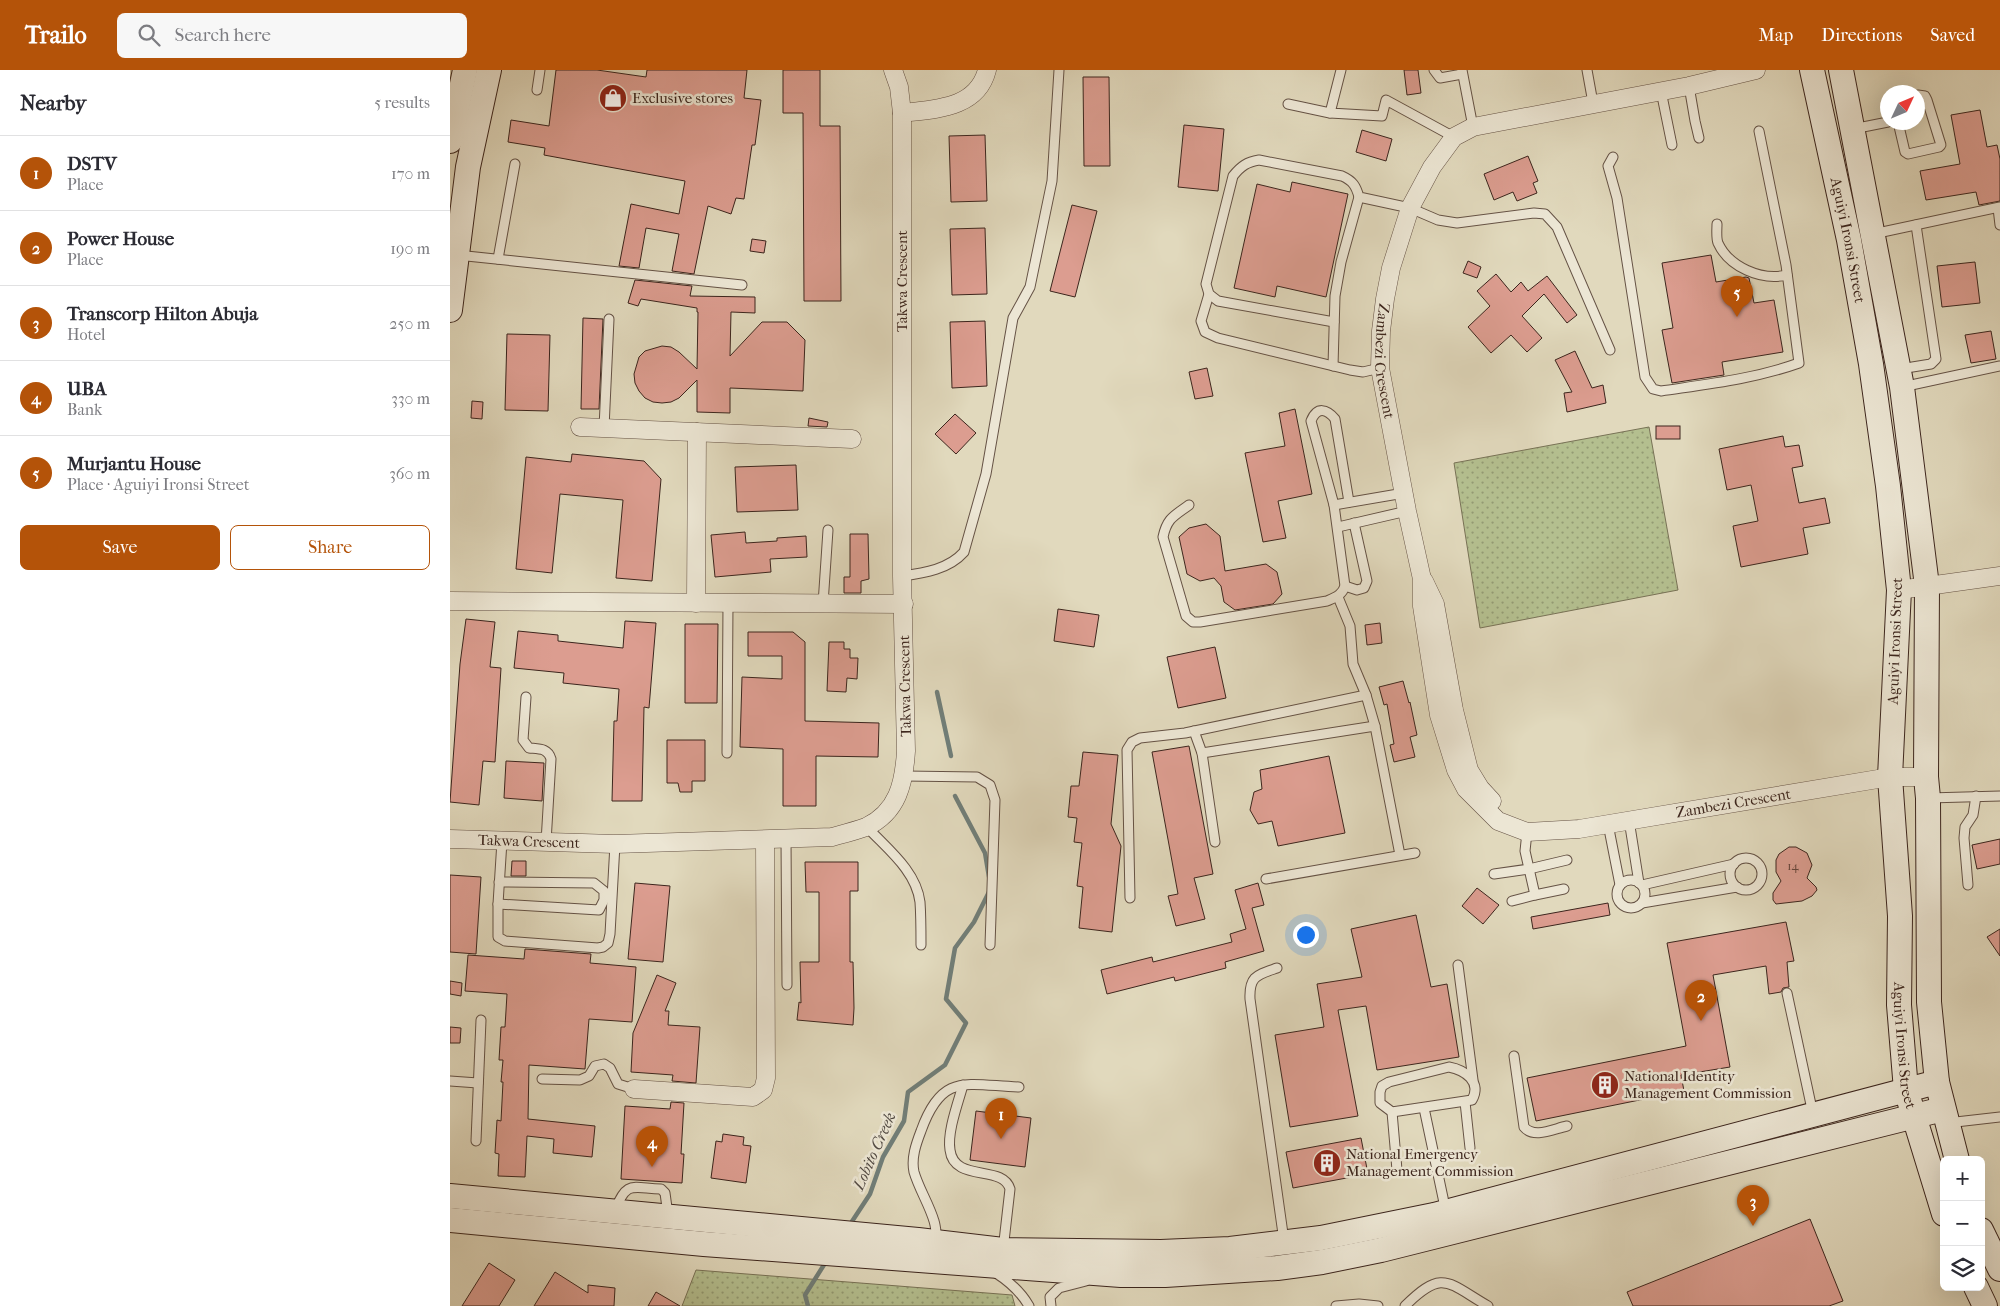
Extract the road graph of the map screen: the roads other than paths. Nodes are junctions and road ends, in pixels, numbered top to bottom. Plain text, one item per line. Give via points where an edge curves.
1 (465, 70) edge
2 (489, 70) edge
3 (540, 70) edge
4 (893, 70) edge
5 (987, 70) edge
6 (1059, 70) edge
7 (1341, 70) edge
8 (1434, 70) edge
9 (1587, 70) edge
10 (1756, 70) edge
11 (1812, 70) edge
12 (1841, 70) edge
13 (1462, 72) edge
14 (1689, 86) junction
15 (537, 90) dead end
16 (1661, 91) junction
17 (1925, 96) edge
18 (1593, 103) junction
19 (1288, 104) dead end
20 (902, 113) junction
21 (1330, 113) junction
22 (1880, 124) edge
23 (1473, 127) junction
24 (1853, 129) junction
25 (1900, 130) edge
26 (1759, 131) dead end
27 (1454, 137) junction
28 (1699, 138) dead end
29 (450, 141) edge
30 (1672, 145) dead end
31 (1613, 156) dead end
32 (515, 164) dead end
33 (1359, 196) junction
34 (1410, 208) junction
35 (1999, 208) edge
36 (1718, 224) dead end
37 (1916, 225) junction
38 (2000, 225) edge
39 (1872, 234) junction
40 (457, 255) junction
41 (498, 259) junction
42 (1787, 275) junction
43 (742, 285) dead end
44 (1209, 294) junction
45 (450, 310) edge
46 (609, 319) dead end
47 (1334, 322) junction
48 (1610, 350) dead end
49 (1333, 366) junction
50 (2000, 366) edge
51 (1380, 368) junction
52 (1900, 379) junction
53 (580, 427) dead end
54 (604, 428) junction
55 (697, 432) junction
56 (852, 439) dead end
57 (1404, 493) junction
58 (1349, 502) junction
59 (1188, 505) dead end
60 (1334, 505) junction
61 (1407, 511) junction
62 (1354, 523) junction
63 (1338, 527) junction
64 (828, 530) dead end
65 (902, 576) junction
66 (2000, 576) edge
67 (1345, 586) junction
68 (1927, 586) junction
69 (1899, 590) junction
70 (1338, 597) junction
71 (450, 601) edge
72 (696, 603) junction
73 (728, 604) junction
74 (823, 604) junction
75 (904, 604) junction
76 (1366, 695) junction
77 (526, 696) dead end
78 (1375, 726) junction
79 (1194, 731) junction
80 (1202, 753) junction
81 (727, 754) dead end
82 (905, 776) junction
83 (1890, 777) junction
84 (1927, 788) junction
85 (1976, 796) junction
86 (2000, 796) edge
87 (1629, 820) junction
88 (1608, 824) junction
89 (866, 826) junction
90 (1534, 832) junction
91 (450, 839) edge
92 (786, 839) junction
93 (765, 840) junction
94 (502, 841) junction
95 (546, 842) junction
96 (1216, 842) dead end
97 (615, 844) junction
98 (1415, 853) dead end
99 (1400, 856) junction
100 (1568, 860) dead end
101 (1734, 864) junction
102 (1528, 869) junction
103 (1494, 874) dead end
104 (1266, 879) dead end
105 (499, 882) junction
106 (1640, 884) junction
107 (1968, 885) dead end
108 (1620, 886) junction
109 (1737, 888) junction
110 (1564, 889) dead end
111 (1534, 895) junction
112 (1130, 898) dead end
113 (1512, 901) dead end
114 (1642, 903) junction
115 (498, 904) junction
116 (921, 945) dead end
117 (990, 945) dead end
118 (1458, 965) dead end
119 (1277, 968) dead end
120 (787, 985) dead end
121 (1787, 993) dead end
122 (482, 1020) dead end
123 (1514, 1056) dead end
124 (542, 1079) dead end
125 (1473, 1080) junction
126 (450, 1081) edge
127 (1937, 1082) junction
128 (478, 1083) junction
129 (963, 1085) junction
130 (1019, 1087) dead end
131 (634, 1089) joint
132 (1906, 1090) junction
133 (1465, 1102) junction
134 (1424, 1108) junction
135 (1392, 1112) junction
136 (1813, 1114) junction
137 (1913, 1116) junction
138 (1945, 1116) junction
139 (2000, 1117) edge
140 (1567, 1126) dead end
141 (476, 1141) dead end
142 (1470, 1148) dead end
143 (1956, 1156) edge
144 (1397, 1170) dead end
145 (450, 1196) edge
146 (1940, 1201) edge
147 (1446, 1212) junction
148 (450, 1220) edge
149 (1985, 1237) edge
150 (928, 1241) junction
151 (1284, 1243) junction
152 (1003, 1250) junction
153 (1999, 1262) edge
154 (983, 1265) junction
155 (1121, 1275) junction
156 (1978, 1291) edge
157 (1029, 1306) edge
158 (1051, 1306) edge
159 (1336, 1306) edge
160 (1378, 1306) edge
161 (1405, 1306) edge
162 (1488, 1306) edge
163 (1985, 1306) edge

1 - 29 main road
2 - 40 main road via 468,167
3 - 15 lane
4 - 20 street, Takwa Crescent
5 - 20 street via 977,89 963,101 948,108
6 - 65 lane via 1052,181 1030,286 1013,318 986,474 964,552 955,562 923,574
7 - 21 lane
8 - 13 lane via 1440,78
9 - 18 lane
10 - 14 street, Zambezi Crescent
11 - 69 main road, Aguiyi Ironsi Street via 1849,240 1871,364
12 - 24 main road, Aguiyi Ironsi Street
13 - 23 lane
14 - 16 street, Zambezi Crescent
14 - 28 lane
16 - 18 street, Zambezi Crescent
16 - 30 lane
17 - 25 lane via 1939,147 1908,154
18 - 23 street, Zambezi Crescent
19 - 21 lane
20 - 65 street, Takwa Crescent
21 - 27 lane via 1382,116 1386,100
22 - 24 lane
23 - 27 street, Zambezi Crescent
24 - 39 main road, Aguiyi Ironsi Street
26 - 42 lane
27 - 34 street, Zambezi Crescent via 1432,167
31 - 42 lane via 1608,166 1645,377 1653,389 1661,391 1768,374 1799,363
32 - 41 lane
33 - 34 lane
33 - 44 lane via 1351,180 1342,176 1259,160 1240,166 1233,176 1206,284
33 - 47 lane via 1341,262
34 - 48 lane via 1438,220 1458,223 1545,214 1557,227
34 - 51 street, Zambezi Crescent via 1385,298
35 - 37 lane
35 - 38 lane
36 - 42 lane via 1717,241 1730,261 1763,275
37 - 39 lane
37 - 52 lane via 1936,358 1932,364
39 - 52 main road, Aguiyi Ironsi Street
40 - 41 lane
40 - 45 main road
41 - 43 lane
44 - 47 lane via 1218,301
44 - 49 lane via 1201,321 1205,332
46 - 54 lane
47 - 49 lane
49 - 51 lane via 1363,372
50 - 52 lane
51 - 57 street, Zambezi Crescent
52 - 68 main road, Aguiyi Ironsi Street
53 - 54 street
54 - 55 street
55 - 56 street
55 - 72 street
57 - 58 lane
57 - 61 street, Zambezi Crescent
58 - 60 lane
58 - 60 lane via 1336,419 1330,412 1319,410 1311,420
59 - 70 lane via 1166,524 1163,537 1186,616 1192,622
60 - 63 lane
61 - 62 lane
61 - 90 street, Zambezi Crescent via 1422,578 1422,606 1439,715 1456,770 1466,789 1498,821
62 - 63 lane
62 - 67 lane via 1367,581 1364,588 1357,590
63 - 67 lane
64 - 74 lane
65 - 75 street, Takwa Crescent
66 - 68 street
67 - 70 lane
68 - 69 street
68 - 84 main road, Aguiyi Ironsi Street
69 - 83 main road, Aguiyi Ironsi Street
70 - 76 lane via 1350,626 1353,664
71 - 72 street
72 - 73 street
73 - 74 street
73 - 81 lane
74 - 75 street
75 - 82 street, Takwa Crescent
76 - 78 lane
76 - 79 lane
77 - 95 lane via 523,740 529,748 550,753 551,759
78 - 80 lane
78 - 99 lane
79 - 80 lane
79 - 112 lane via 1140,738 1127,750
80 - 96 lane
82 - 89 street, Takwa Crescent via 898,795 883,815
82 - 117 lane via 977,777 990,785 995,800
83 - 84 street, Zambezi Crescent
83 - 87 street, Zambezi Crescent
83 - 132 main road, Aguiyi Ironsi Street via 1900,916 1899,1005
84 - 85 lane
84 - 127 main road, Aguiyi Ironsi Street via 1929,1002
85 - 86 lane
85 - 107 lane via 1964,838
87 - 88 street, Zambezi Crescent
87 - 106 lane
88 - 90 street, Zambezi Crescent
88 - 108 lane
89 - 92 street, Takwa Crescent via 832,837
89 - 116 lane via 904,866 914,882 920,900
90 - 102 lane via 1525,851
91 - 94 street, Takwa Crescent
92 - 93 street, Takwa Crescent
92 - 120 lane
93 - 97 street, Takwa Crescent
93 - 131 street via 766,1078 763,1090 753,1097
94 - 95 street, Takwa Crescent
94 - 105 lane
95 - 97 street, Takwa Crescent
97 - 115 lane via 610,934 603,947 501,940 497,933
98 - 99 lane
99 - 104 lane
100 - 102 lane
101 - 106 lane
101 - 109 lane via 1730,878
101 - 109 lane via 1744,859 1754,862 1761,876 1752,889
102 - 103 lane
102 - 111 lane
105 - 115 lane
105 - 115 lane via 594,883 604,891 604,900 599,910
106 - 108 lane via 1629,880
106 - 114 lane via 1644,892
108 - 114 lane via 1617,896 1622,905 1632,908
109 - 114 lane
110 - 111 lane
111 - 113 lane
118 - 125 lane
119 - 151 lane via 1253,980 1250,999
121 - 136 lane
122 - 128 lane
123 - 140 lane via 1524,1127 1535,1134
124 - 131 lane via 580,1080 589,1076 595,1066 604,1064 610,1068 618,1084
125 - 133 lane via 1475,1095
125 - 135 lane via 1464,1071 1449,1067 1390,1082 1382,1086 1380,1103
126 - 128 lane
127 - 132 main road
127 - 138 main road, Aguiyi Ironsi Street
128 - 141 lane
129 - 130 lane
129 - 150 lane via 948,1089 936,1099 926,1116 914,1155 914,1169 934,1222
129 - 152 lane via 950,1137 950,1152 956,1164 971,1172 1003,1178 1009,1183
132 - 136 main road
132 - 137 main road, Aguiyi Ironsi Street
133 - 134 lane
133 - 142 lane
134 - 135 lane
134 - 147 lane
135 - 144 lane
136 - 147 main road
137 - 138 main road
137 - 146 main road, Aguiyi Ironsi Street
137 - 155 main road via 1381,1250 1322,1262 1174,1275
138 - 139 lane
138 - 143 main road, Aguiyi Ironsi Street
145 - 150 main road
147 - 151 main road
148 - 154 main road via 704,1244
149 - 153 main road
150 - 152 main road
151 - 152 main road via 1161,1252
154 - 155 main road
154 - 157 lane via 1005,1278
155 - 158 lane via 1059,1288 1050,1297
156 - 163 main road
159 - 160 lane
161 - 162 lane via 1431,1284 1446,1282

